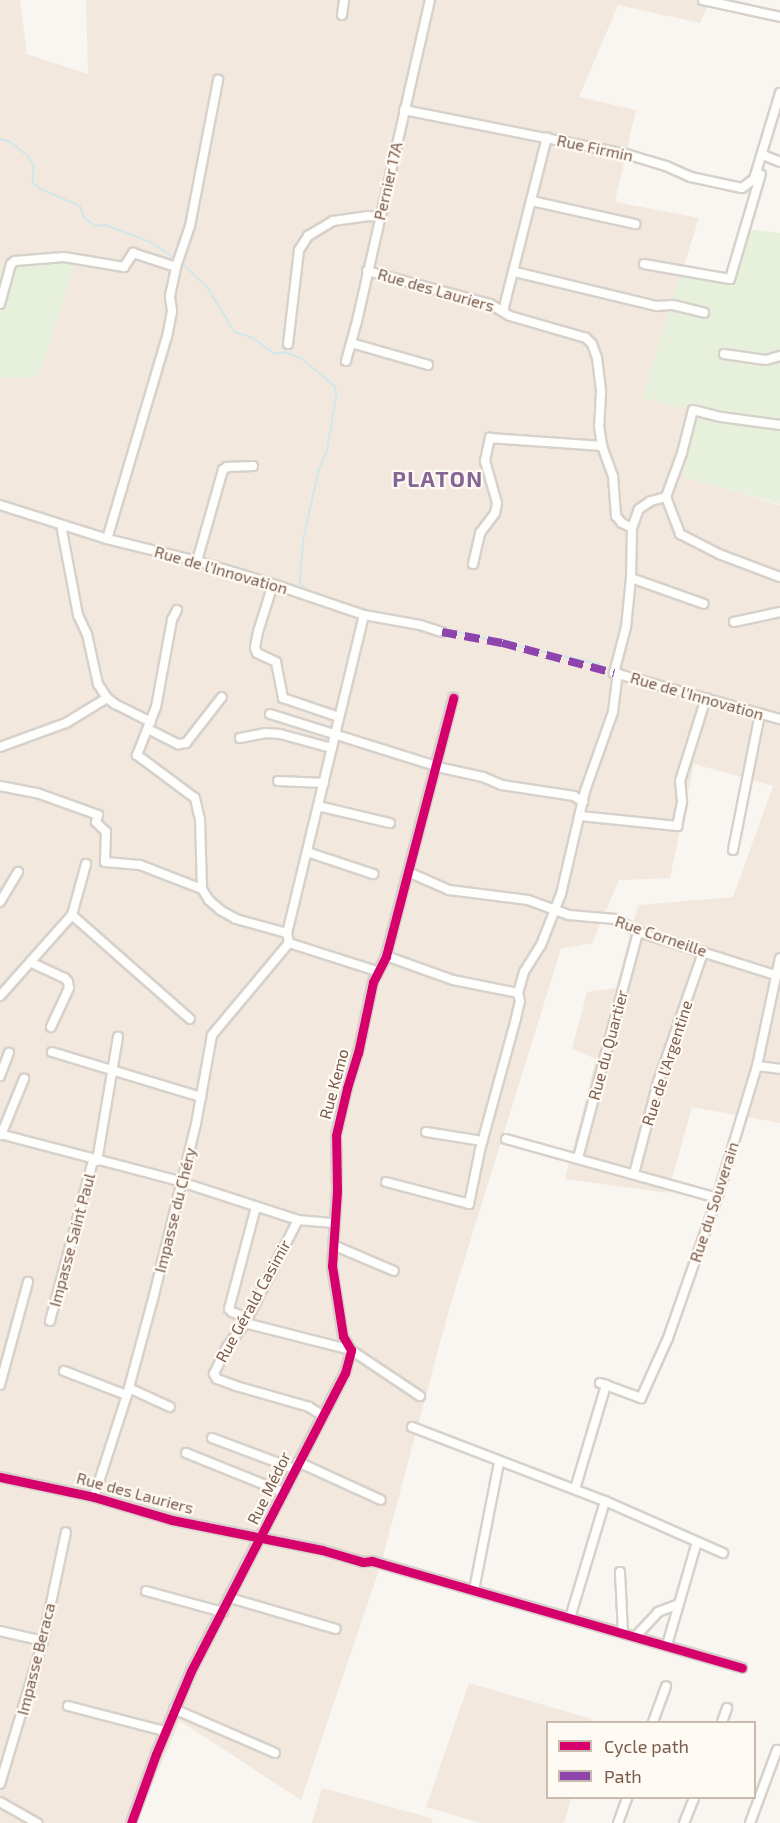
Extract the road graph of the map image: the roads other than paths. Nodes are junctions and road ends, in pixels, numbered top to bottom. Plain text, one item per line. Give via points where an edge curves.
1 (344, 0) edge
2 (430, 0) edge
3 (703, 0) edge
4 (342, 15) dead end
5 (780, 17) edge
6 (218, 80) dead end
7 (780, 93) edge
8 (404, 110) junction
9 (547, 137) junction
10 (765, 156) junction
11 (780, 162) edge
12 (532, 201) junction
13 (380, 217) junction
14 (634, 224) dead end
15 (645, 264) dead end
16 (176, 267) junction
17 (368, 271) junction
18 (515, 272) junction
19 (0, 304) edge
20 (503, 311) junction
21 (704, 313) dead end
22 (351, 343) junction
23 (288, 344) dead end
24 (724, 354) dead end
25 (780, 357) edge
26 (346, 361) dead end
27 (428, 365) dead end
28 (780, 425) edge
29 (602, 446) junction
30 (253, 466) dead end
31 (666, 497) junction
32 (0, 505) edge
33 (62, 525) junction
34 (632, 528) junction
35 (107, 539) junction
36 (197, 561) junction
37 (473, 564) dead end
38 (780, 577) edge
39 (631, 578) junction
40 (273, 584) junction
41 (704, 604) dead end
42 (177, 610) dead end
43 (780, 612) edge
44 (364, 615) junction
45 (734, 622) dead end
46 (441, 632) dead end
47 (616, 673) junction
48 (222, 697) dead end
49 (107, 698) junction
50 (453, 698) dead end
51 (706, 698) junction
52 (270, 714) dead end
53 (760, 714) junction
54 (339, 717) junction
55 (780, 719) edge
56 (149, 726) junction
57 (335, 733) junction
58 (240, 738) dead end
59 (0, 747) edge
60 (332, 748) junction
61 (435, 766) junction
62 (278, 781) dead end
63 (324, 783) junction
64 (0, 786) edge
65 (583, 802) junction
66 (318, 806) junction
67 (580, 816) junction
68 (390, 823) dead end
69 (733, 850) dead end
70 (307, 852) junction
71 (86, 864) dead end
72 (18, 872) dead end
73 (408, 872) junction
74 (373, 874) dead end
75 (202, 889) junction
76 (0, 902) edge
77 (556, 911) junction
78 (70, 916) junction
79 (638, 932) junction
80 (287, 933) junction
81 (289, 943) junction
82 (704, 953) junction
83 (386, 956) junction
84 (780, 958) edge
85 (30, 962) junction
86 (377, 971) junction
87 (775, 975) junction
88 (518, 993) junction
89 (0, 996) edge
90 (189, 1019) dead end
91 (51, 1027) dead end
92 (118, 1037) dead end
93 (52, 1052) dead end
94 (9, 1053) dead end
95 (757, 1066) junction
96 (780, 1069) edge
97 (112, 1070) junction
98 (0, 1076) edge
99 (24, 1079) dead end
100 (201, 1098) junction
101 (426, 1131) dead end
102 (1, 1135) edge
103 (506, 1138) dead end
104 (482, 1141) junction
105 (578, 1158) junction
106 (95, 1160) junction
107 (634, 1174) junction
108 (183, 1182) junction
109 (386, 1182) dead end
110 (717, 1198) junction
111 (256, 1207) junction
112 (298, 1220) junction
113 (334, 1223) junction
114 (333, 1245) junction
115 (394, 1271) dead end
116 (28, 1282) dead end
117 (246, 1320) junction
118 (50, 1321) dead end
119 (351, 1350) junction
120 (64, 1371) dead end
121 (0, 1385) edge
122 (128, 1392) junction
123 (420, 1396) dead end
124 (170, 1407) dead end
125 (322, 1415) junction
126 (412, 1426) dead end
127 (212, 1438) dead end
128 (186, 1453) dead end
129 (499, 1462) junction
130 (296, 1466) junction
131 (0, 1477) edge
132 (575, 1489) junction
133 (283, 1492) junction
134 (94, 1497) junction
135 (381, 1500) dead end
136 (605, 1501) junction
137 (66, 1532) dead end
138 (262, 1537) junction
139 (697, 1542) junction
140 (723, 1553) dead end
141 (620, 1572) dead end
142 (474, 1590) junction
143 (146, 1591) dead end
144 (230, 1598) junction
145 (679, 1604) junction
146 (223, 1612) junction
147 (570, 1618) junction
148 (336, 1629) dead end
149 (0, 1631) edge
150 (624, 1633) junction
151 (636, 1636) junction
152 (43, 1641) junction
153 (667, 1645) junction
154 (742, 1668) dead end
155 (666, 1686) dead end
156 (68, 1706) dead end
157 (727, 1707) dead end
158 (174, 1709) junction
159 (653, 1721) edge
160 (722, 1721) edge
161 (165, 1731) junction
162 (777, 1750) dead end
163 (275, 1753) dead end
164 (0, 1784) edge
165 (626, 1799) edge
166 (693, 1799) edge
167 (0, 1802) edge
168 (37, 1823) edge
169 (131, 1823) edge
170 (618, 1823) edge
171 (684, 1823) edge
172 (750, 1823) edge

1 - 4 street
2 - 8 street, Pernier 17A
3 - 5 street
6 - 16 street via 190,226
7 - 10 street
8 - 9 street, Rue Firmin
8 - 13 street, Pernier 17A
9 - 10 street, Rue Firmin via 626,154 692,177 742,188 754,178
9 - 12 street
10 - 11 street
10 - 15 street via 730,279
12 - 14 street
12 - 18 street
13 - 17 street, Pernier 17A
13 - 23 street via 333,221 308,236 299,250
16 - 19 street via 133,253 123,267 64,257 15,261
16 - 35 street via 167,337
17 - 20 street, Rue des Lauriers via 490,304
17 - 22 street, Pernier 17A
18 - 20 street
18 - 21 street via 657,306 673,305
20 - 29 street, Rue des Lauriers via 586,338 592,344 601,392 598,407
22 - 26 street, Pernier 17A
22 - 27 street
24 - 25 street via 766,360
28 - 31 street via 693,410
29 - 34 street via 613,476 616,516
29 - 37 street via 490,438 485,461 495,513 480,533
30 - 36 street via 223,470
31 - 34 street via 639,509
31 - 38 street via 680,534
32 - 33 street, Rue de l'Innovation
33 - 35 street, Rue de l'Innovation
33 - 49 street via 78,615 87,634 98,684
34 - 39 street
35 - 36 street, Rue de l'Innovation
36 - 40 street, Rue de l'Innovation
39 - 41 street
39 - 47 street
40 - 44 street, Rue de l'Innovation
40 - 54 street via 258,632 257,653 276,662 283,698
42 - 56 street
43 - 45 street
44 - 46 street, Rue de l'Innovation
44 - 54 street
47 - 51 street, Rue de l'Innovation
47 - 65 street via 613,712
48 - 56 street via 186,743 178,744
49 - 56 street
49 - 59 street via 66,723
50 - 61 street, Rue Kemo
51 - 53 street, Rue de l'Innovation
51 - 67 street via 680,782 682,802 677,826
52 - 57 street
53 - 55 street, Rue de l'Innovation
53 - 69 street
54 - 57 street
56 - 75 street via 137,756 197,801
57 - 60 street
57 - 61 street
58 - 60 street via 279,734
60 - 63 street
61 - 65 street via 502,785 574,796
61 - 73 street, Rue Kemo
62 - 63 street
63 - 66 street
64 - 75 street via 37,793 98,815 96,822 106,832 105,862 140,865
65 - 67 street
66 - 68 street
66 - 70 street
67 - 77 street
70 - 74 street
70 - 80 street
71 - 78 street
72 - 76 street
73 - 77 street, Rue Corneille via 448,890 528,900
73 - 83 street, Rue Kemo
75 - 80 street via 220,910 236,919
77 - 79 street, Rue Corneille via 607,917
77 - 88 street via 524,972
78 - 85 street
78 - 90 street
79 - 82 street, Rue Corneille
79 - 105 street, Rue du Quartier
80 - 81 street
81 - 86 street
81 - 100 street, Impasse du Chéry via 212,1035
82 - 87 street, Rue Corneille
82 - 107 street, Rue de l'Argentine via 658,1082
83 - 86 street, Rue Kemo
83 - 88 street via 453,980
84 - 87 street, Rue du Souverain
85 - 89 street
85 - 91 street via 68,982 69,988
86 - 113 street, Rue Kemo via 336,1135
87 - 95 street, Rue du Souverain
88 - 104 street via 520,1001 512,1038
92 - 97 street, Impasse Saint Paul
93 - 97 street
94 - 98 street
95 - 96 street
95 - 110 street, Rue du Souverain
97 - 100 street
97 - 106 street, Impasse Saint Paul
99 - 102 street
100 - 108 street, Impasse du Chéry
101 - 104 street
102 - 106 street
103 - 105 street
104 - 109 street via 469,1204
105 - 107 street
106 - 108 street
106 - 118 street, Impasse Saint Paul
107 - 110 street
108 - 111 street
108 - 122 street, Impasse du Chéry
110 - 132 street, Rue du Souverain via 668,1338 643,1396 639,1398 603,1384
111 - 112 street
111 - 117 street via 229,1309
112 - 113 street
112 - 117 street, Rue Gérald Casimir
113 - 114 street
114 - 115 street
114 - 119 street via 332,1266 343,1336
116 - 121 street
117 - 119 street
117 - 125 street, Rue Gérald Casimir via 227,1347 214,1376 309,1407
119 - 123 street
119 - 125 street, Rue Médor via 345,1373
120 - 122 street
122 - 124 street
122 - 134 street, Impasse du Chéry
125 - 130 street, Rue Médor
126 - 129 street
127 - 130 street
128 - 133 street
129 - 132 street
129 - 142 street
130 - 133 street, Rue Médor
130 - 135 street
131 - 134 street, Rue des Lauriers
132 - 136 street
133 - 138 street, Rue Médor
134 - 138 street, Rue des Lauriers via 172,1520
136 - 139 street
136 - 147 street
137 - 152 street, Impasse Beraca
138 - 142 street, Rue des Lauriers via 372,1561
138 - 144 street, Rue Médor
139 - 140 street
139 - 145 street
141 - 150 street
142 - 147 street, Rue des Lauriers
143 - 146 street
144 - 146 street, Rue Médor
144 - 148 street
145 - 151 street via 658,1612
145 - 153 street
146 - 158 street, Rue Médor
147 - 150 street, Rue des Lauriers
149 - 152 street
150 - 151 street, Rue des Lauriers
151 - 153 street, Rue des Lauriers
152 - 164 street, Impasse Beraca
153 - 154 street, Rue des Lauriers
155 - 159 street
156 - 161 street
157 - 160 street
158 - 161 street, Rue Médor
158 - 163 street
161 - 169 street, Rue Médor
162 - 172 street
165 - 170 street
166 - 171 street
167 - 168 street

